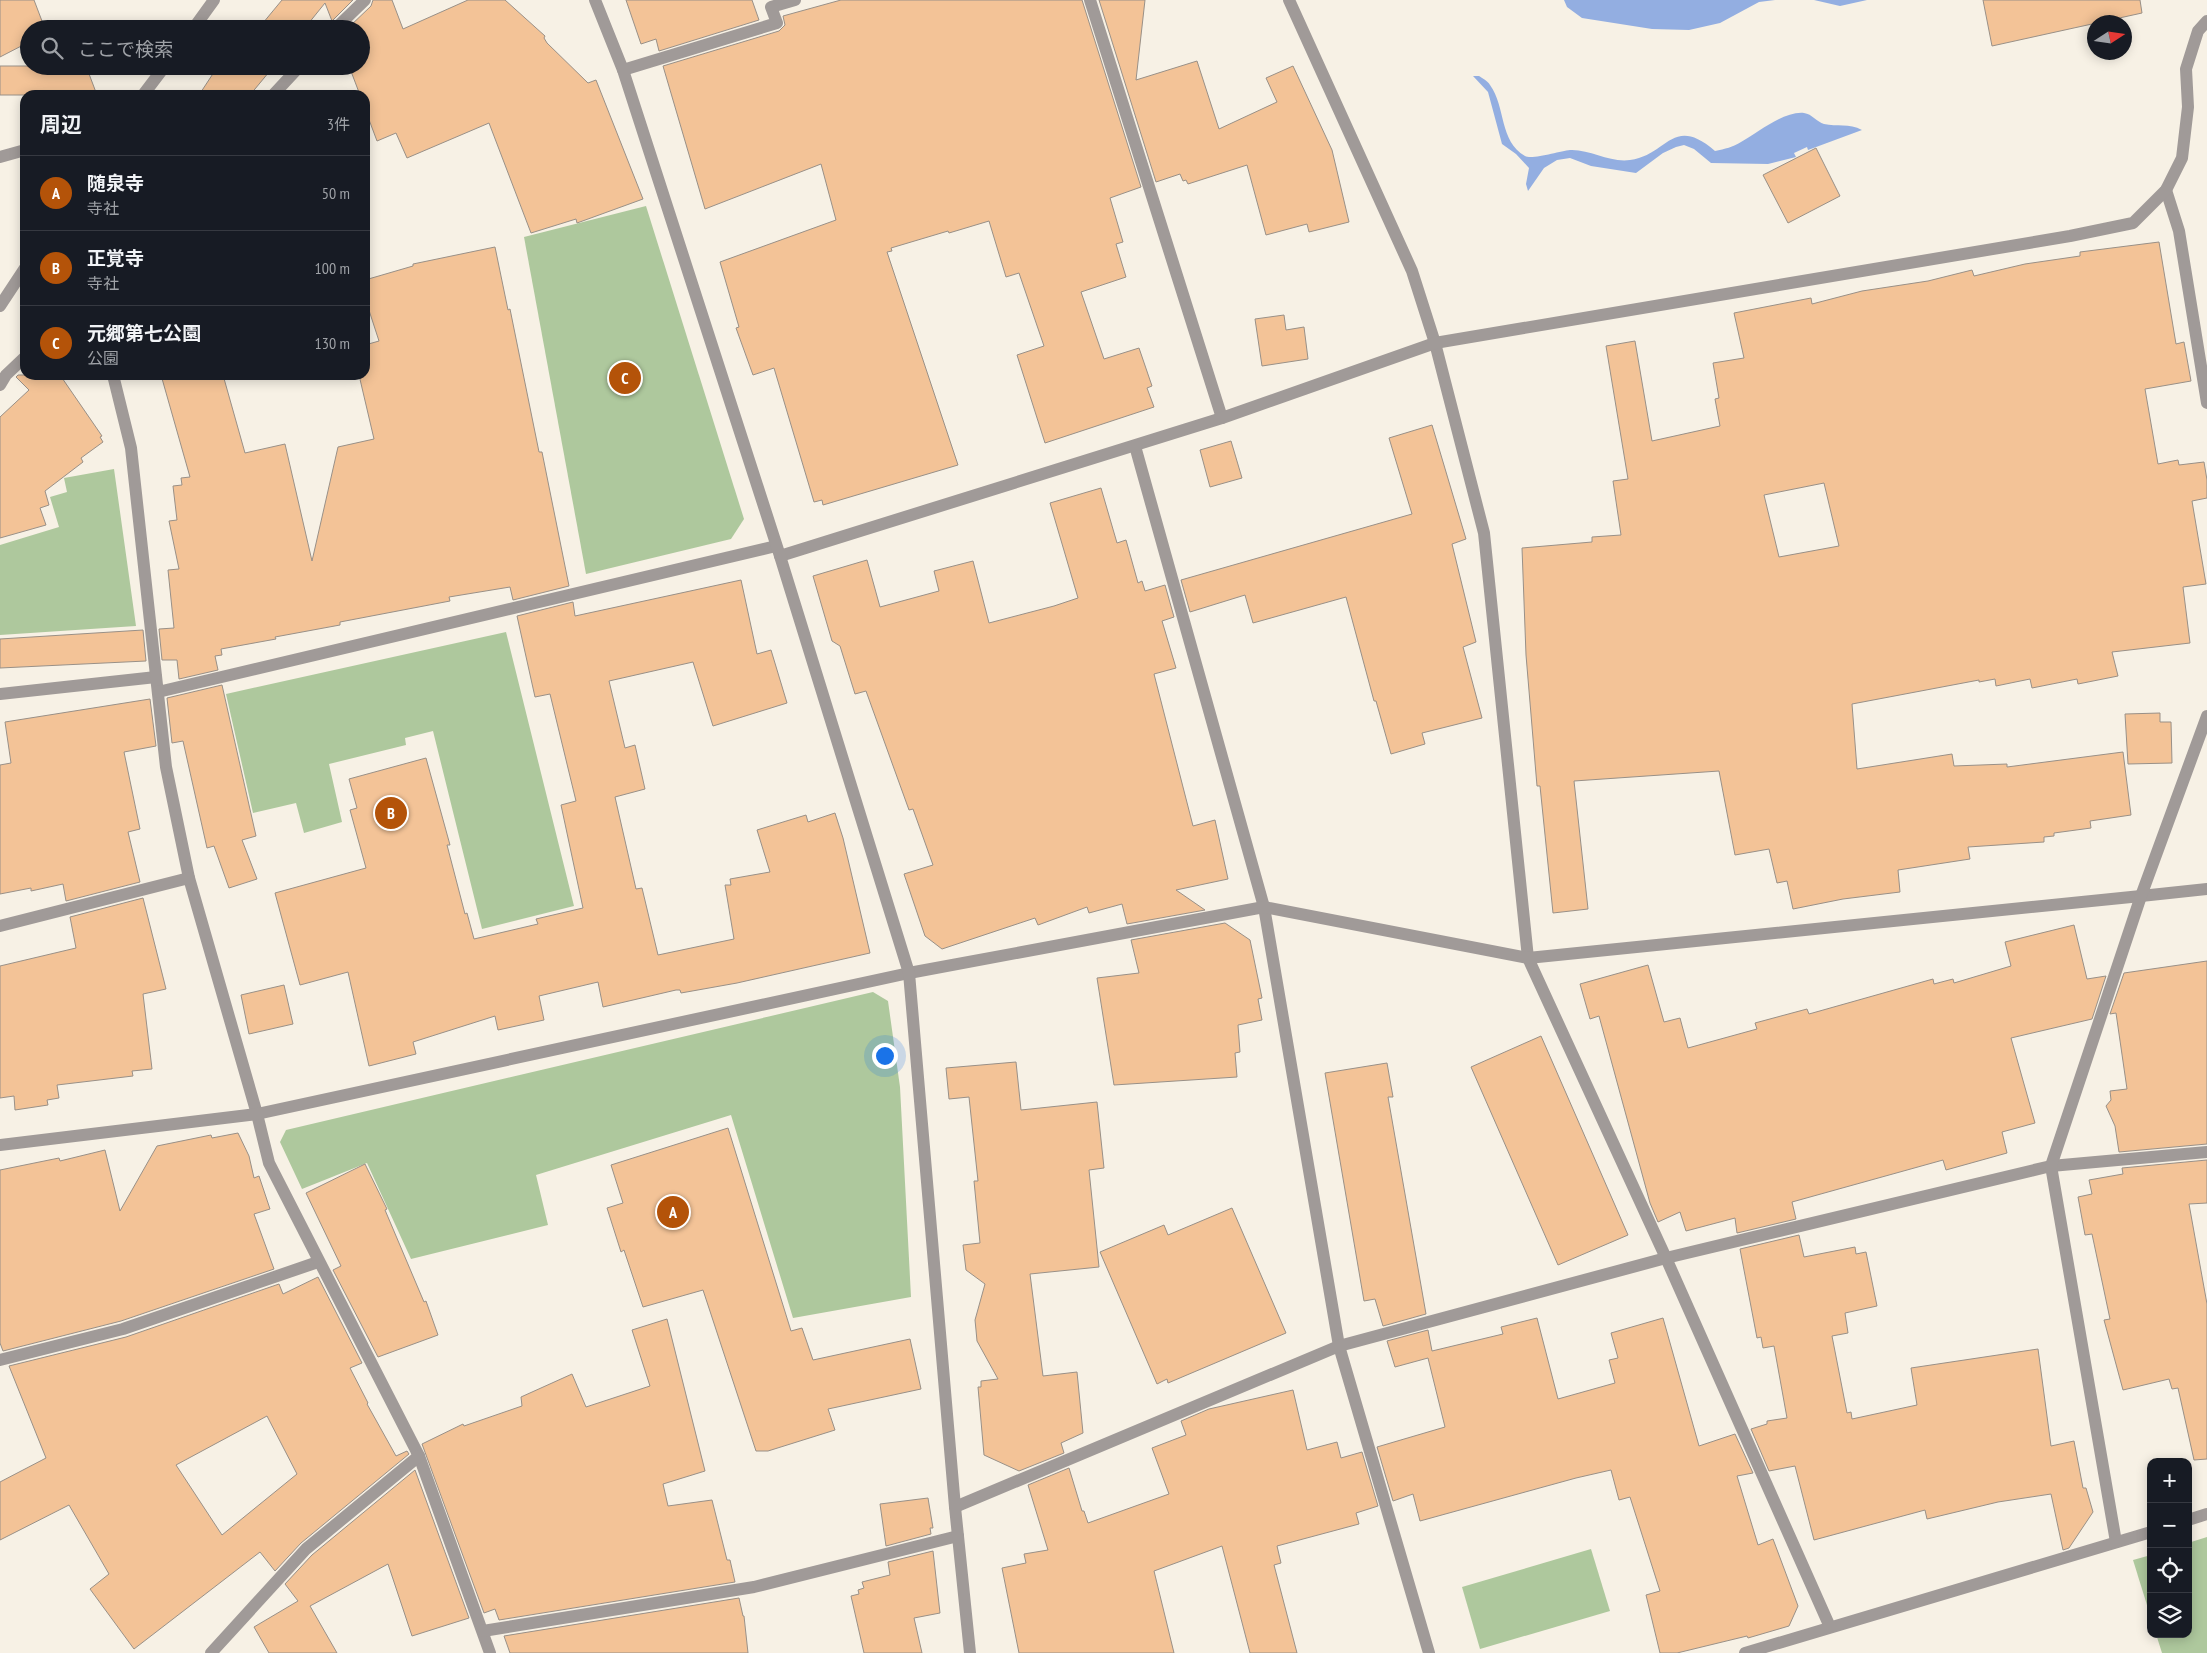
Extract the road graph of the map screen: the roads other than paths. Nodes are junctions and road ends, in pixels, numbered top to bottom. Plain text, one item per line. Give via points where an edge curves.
1 (214, 0) edge
2 (365, 0) edge
3 (595, 0) edge
4 (795, 0) edge
5 (1090, 0) edge
6 (1289, 0) edge
7 (200, 20) edge
8 (344, 20) edge
9 (2207, 21) edge
10 (623, 70) junction
11 (158, 75) edge
12 (292, 75) edge
13 (148, 90) edge
14 (278, 90) edge
15 (20, 151) edge
16 (0, 157) edge
17 (2166, 190) junction
18 (20, 276) edge
19 (0, 306) edge
20 (1435, 343) junction
21 (20, 362) edge
22 (114, 380) edge
23 (0, 385) edge
24 (2207, 403) edge
25 (1222, 418) junction
26 (1135, 446) junction
27 (778, 551) junction
28 (156, 678) junction
29 (158, 692) junction
30 (0, 694) edge
31 (2207, 716) edge
32 (189, 878) junction
33 (2207, 889) edge
34 (2141, 896) junction
35 (1264, 907) junction
36 (0, 926) edge
37 (1528, 958) junction
38 (909, 973) junction
39 (257, 1114) junction
40 (0, 1145) edge
41 (2207, 1152) edge
42 (2051, 1166) junction
43 (1666, 1258) junction
44 (318, 1262) junction
45 (1339, 1346) junction
46 (0, 1360) edge
47 (419, 1456) junction
48 (955, 1507) junction
49 (2207, 1514) edge
50 (2192, 1519) edge
51 (2147, 1533) edge
52 (958, 1536) junction
53 (2116, 1542) junction
54 (1830, 1627) junction
55 (483, 1631) junction
56 (211, 1653) edge
57 (490, 1653) edge
58 (970, 1653) edge
59 (1429, 1653) edge
60 (1745, 1653) edge

1 - 7 street
2 - 8 street
3 - 10 street
4 - 10 street via 771,7 776,23
5 - 25 street
6 - 20 street via 1412,271
9 - 17 street via 2198,31 2186,68 2188,108 2182,158
10 - 27 street
11 - 13 street
12 - 14 street
15 - 16 street
17 - 20 street via 2133,223
17 - 24 street via 2179,231
18 - 19 street
20 - 25 street
20 - 37 street via 1484,533
21 - 23 street
22 - 28 street via 131,448
25 - 26 street
26 - 27 street
26 - 35 street
27 - 29 street
27 - 38 street
28 - 29 street
28 - 30 street
29 - 32 street via 166,767
31 - 34 street
32 - 36 street
32 - 39 street
33 - 34 street
34 - 37 street
34 - 42 street
35 - 37 street
35 - 38 street
35 - 45 street
37 - 43 street
38 - 39 street
38 - 48 street
39 - 40 street
39 - 44 street via 269,1163
41 - 42 street
42 - 43 street
42 - 53 street
43 - 45 street
43 - 54 street
44 - 46 street via 123,1329
44 - 47 street
45 - 48 street
45 - 59 street
47 - 55 street
47 - 56 street via 306,1549
48 - 52 street
49 - 50 street
51 - 53 street
52 - 55 street via 754,1587
52 - 58 street
53 - 54 street
54 - 60 street
55 - 57 street

